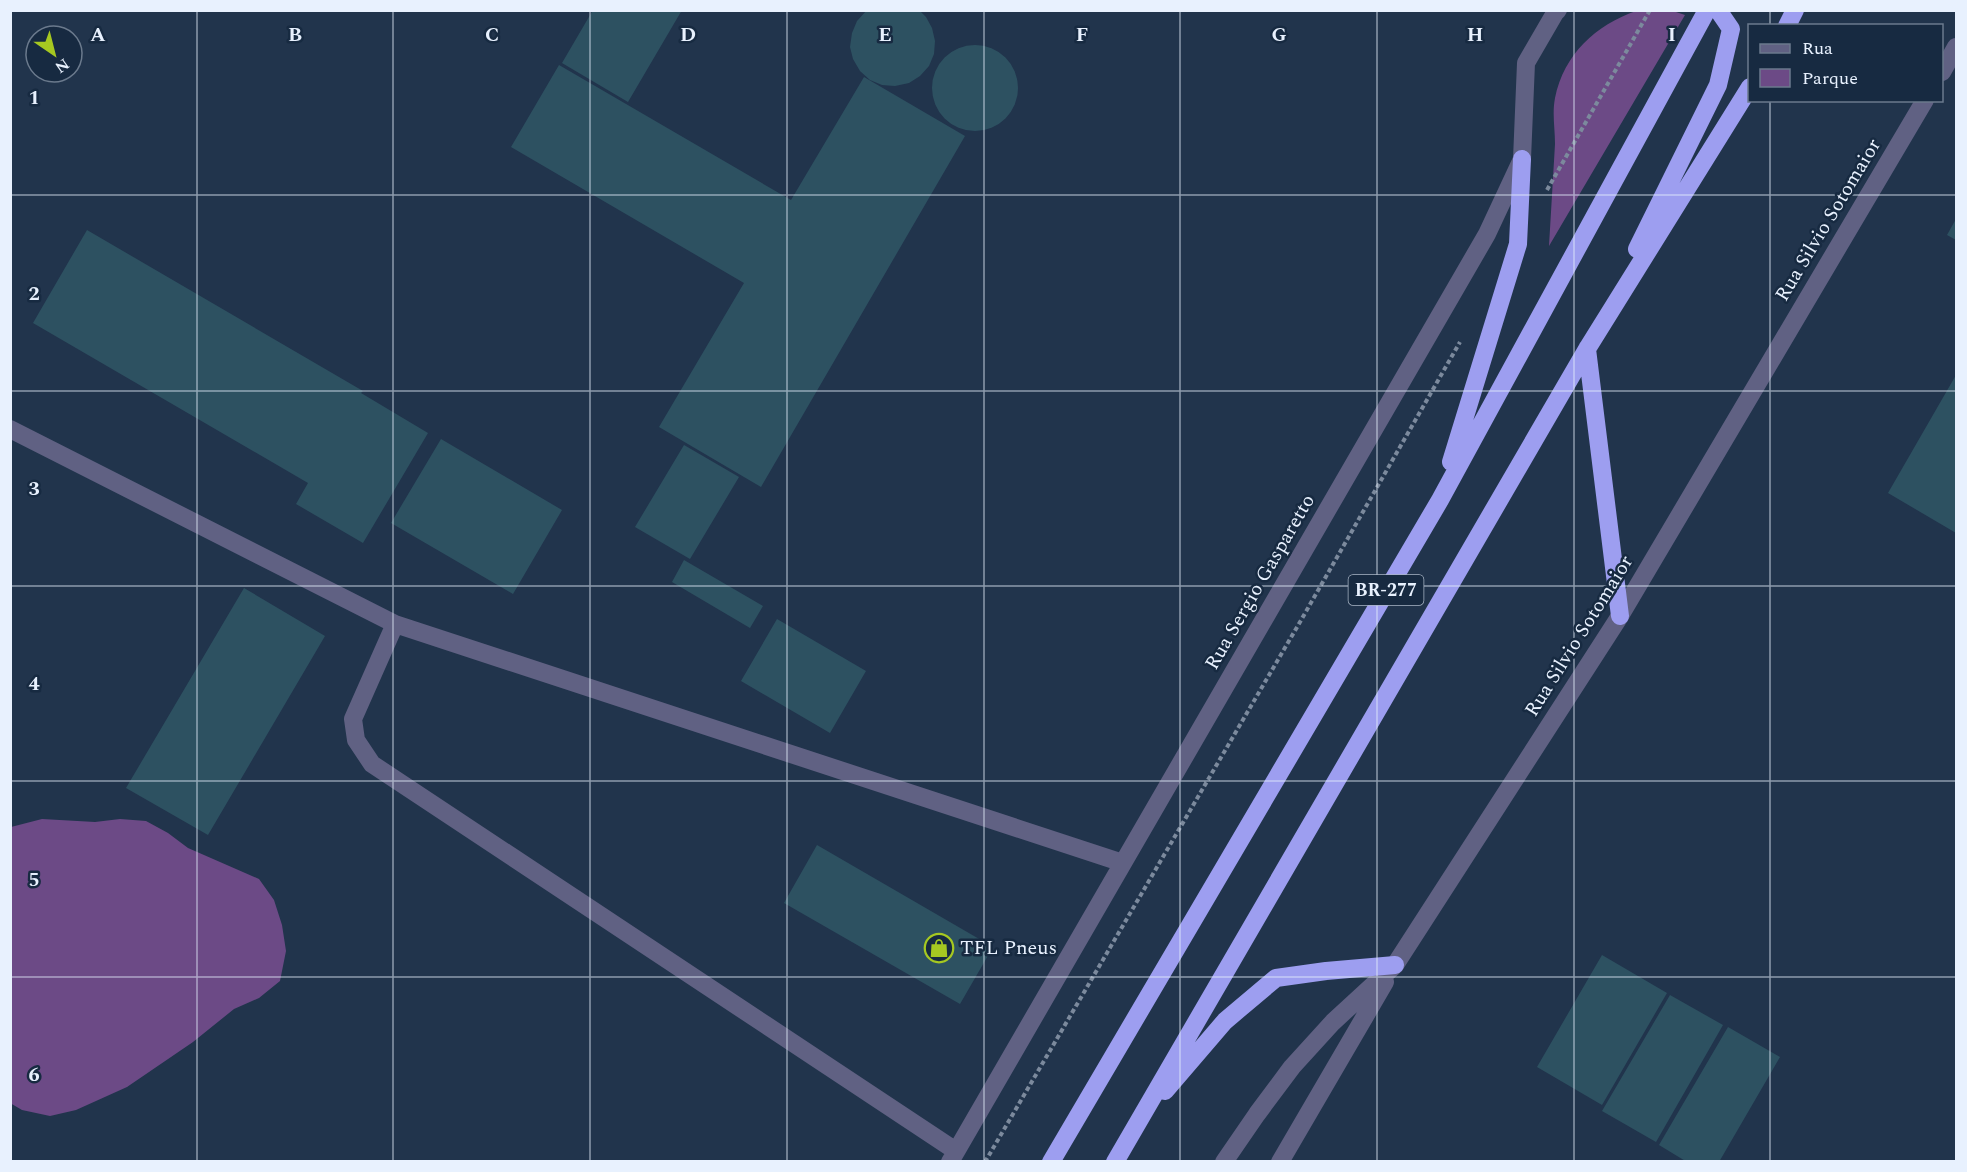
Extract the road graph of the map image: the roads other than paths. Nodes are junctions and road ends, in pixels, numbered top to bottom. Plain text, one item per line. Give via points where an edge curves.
1 (1558, 10) edge
2 (1707, 10) edge
3 (1718, 10) edge
4 (1795, 10) edge
5 (1788, 24) edge
6 (1956, 47) edge
7 (1943, 69) edge
8 (1748, 89) edge
9 (1924, 102) edge
10 (1522, 159) junction
11 (1587, 349) junction
12 (10, 429) edge
13 (1440, 500) junction
14 (1620, 615) junction
15 (395, 624) junction
16 (1123, 863) junction
17 (1395, 965) junction
18 (1135, 1127) junction
19 (953, 1156) edge
20 (1051, 1161) edge
21 (1115, 1161) edge
22 (1224, 1161) edge
23 (1280, 1161) edge

1 - 10 street, Rua Sergio Gasparetto via 1526,63
2 - 13 highway, BR-277
3 - 11 highway via 1731,29 1718,85
4 - 5 highway
6 - 7 street
8 - 11 highway, BR-277
9 - 14 street, Rua Silvio Sotomaior
10 - 13 highway via 1518,244
10 - 16 street, Rua Sergio Gasparetto via 1487,234
11 - 14 highway
11 - 18 highway, BR-277
12 - 15 street
13 - 20 highway, BR-277
14 - 17 street, Rua Silvio Sotomaior
15 - 16 street
15 - 19 street via 354,719 357,740 372,764
16 - 19 street, Rua Sergio Gasparetto
17 - 18 highway via 1276,978 1225,1021
17 - 22 street, Rua Silvio Sotomaior via 1333,1022 1292,1067
17 - 23 street
18 - 21 highway, BR-277

